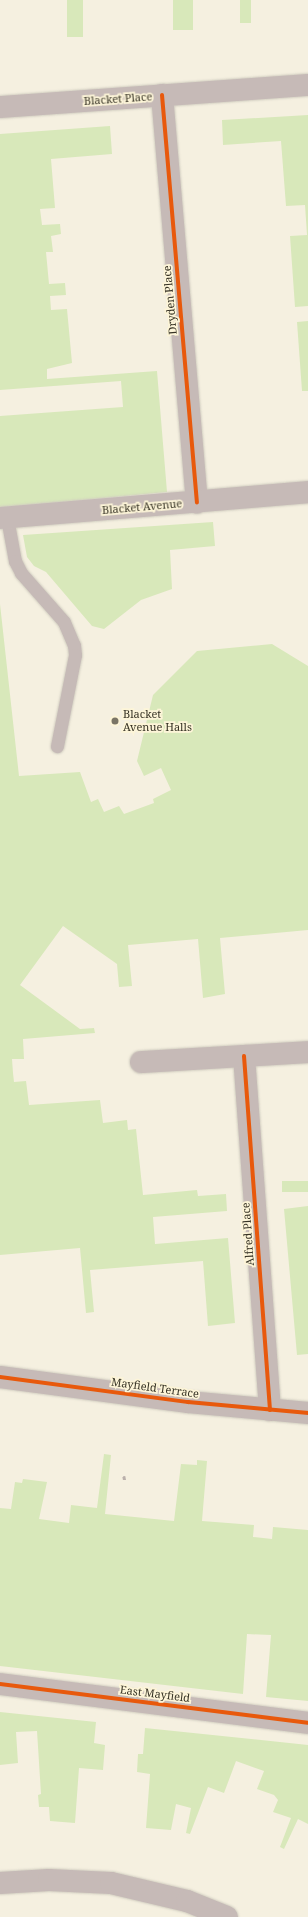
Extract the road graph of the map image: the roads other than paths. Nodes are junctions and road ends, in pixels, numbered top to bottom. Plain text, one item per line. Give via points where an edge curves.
1 (308, 84) edge
2 (162, 96) junction
3 (0, 107) edge
4 (308, 492) edge
5 (197, 502) junction
6 (4, 518) edge
7 (57, 746) dead end
8 (308, 1052) edge
9 (244, 1056) junction
10 (141, 1062) dead end
11 (0, 1377) edge
12 (270, 1410) junction
13 (308, 1413) edge
14 (0, 1684) edge
15 (308, 1723) edge
16 (0, 1883) edge
17 (228, 1917) edge

1 - 2 street, Blacket Place
2 - 3 street, Blacket Place
2 - 5 street, Dryden Place
4 - 5 street, Blacket Avenue
5 - 6 street, Blacket Avenue
6 - 7 lane via 15,561 21,573 64,622 74,645 75,655
8 - 9 street
9 - 10 street
9 - 12 street, Alfred Place
11 - 12 street, Mayfield Terrace via 188,1402
12 - 13 street, Mayfield Terrace
14 - 15 street, East Mayfield
16 - 17 street via 49,1880 111,1884 187,1901

